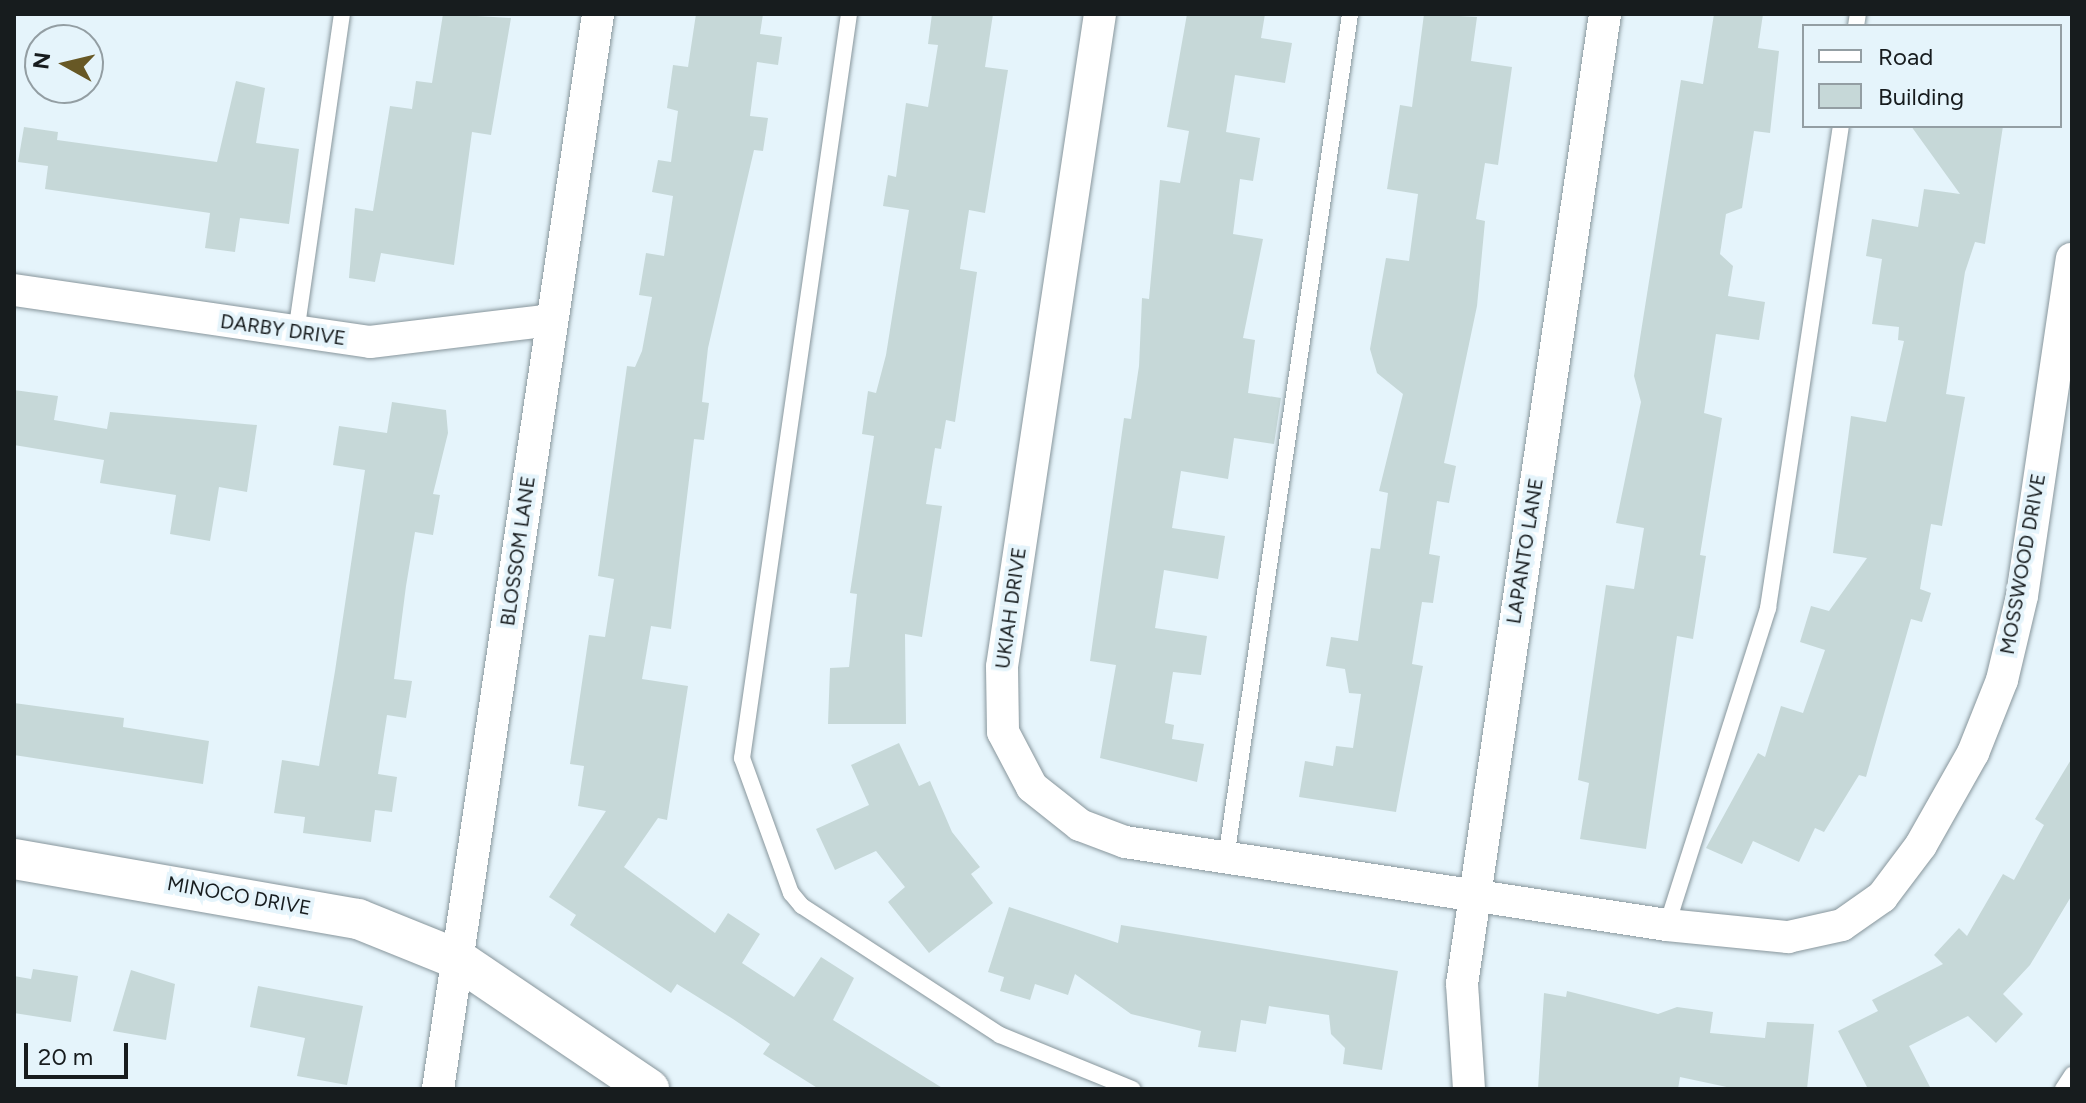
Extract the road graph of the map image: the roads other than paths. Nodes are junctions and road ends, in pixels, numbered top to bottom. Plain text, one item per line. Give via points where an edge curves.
1 (342, 14) edge
2 (598, 14) edge
3 (849, 14) edge
4 (1100, 14) edge
5 (1350, 14) edge
6 (1605, 14) edge
7 (1841, 128) edge
8 (2072, 259) edge
9 (14, 290) edge
10 (552, 320) junction
11 (296, 333) junction
12 (1226, 858) junction
13 (14, 859) edge
14 (1473, 895) junction
15 (1667, 925) junction
16 (457, 959) junction
17 (2072, 1075) edge
18 (438, 1089) edge
19 (649, 1089) edge
20 (1132, 1089) edge
21 (1469, 1089) edge
22 (2063, 1089) edge

1 - 11 lane
2 - 10 street, BLOSSOM LANE
3 - 20 lane via 742,758 791,893 802,906 1000,1035
4 - 12 street, UKIAH DRIVE via 1002,667 1003,732 1032,787 1080,825 1125,842
5 - 12 lane
6 - 14 street, LAPANTO LANE
7 - 15 lane via 1768,608
8 - 15 street, MOSSWOOD DRIVE via 2022,596 2002,680 1973,753 1921,845 1882,897 1842,925 1788,937
9 - 11 street, DARBY DRIVE
10 - 11 street, DARBY DRIVE via 370,342
10 - 16 street, BLOSSOM LANE
12 - 14 street, UKIAH DRIVE
13 - 16 street, MINOCO DRIVE via 358,919
14 - 15 street, MOSSWOOD DRIVE
14 - 21 street, LAPANTO LANE via 1462,984
16 - 18 street, BLOSSOM LANE
16 - 19 street, MINOCO DRIVE
17 - 22 lane

